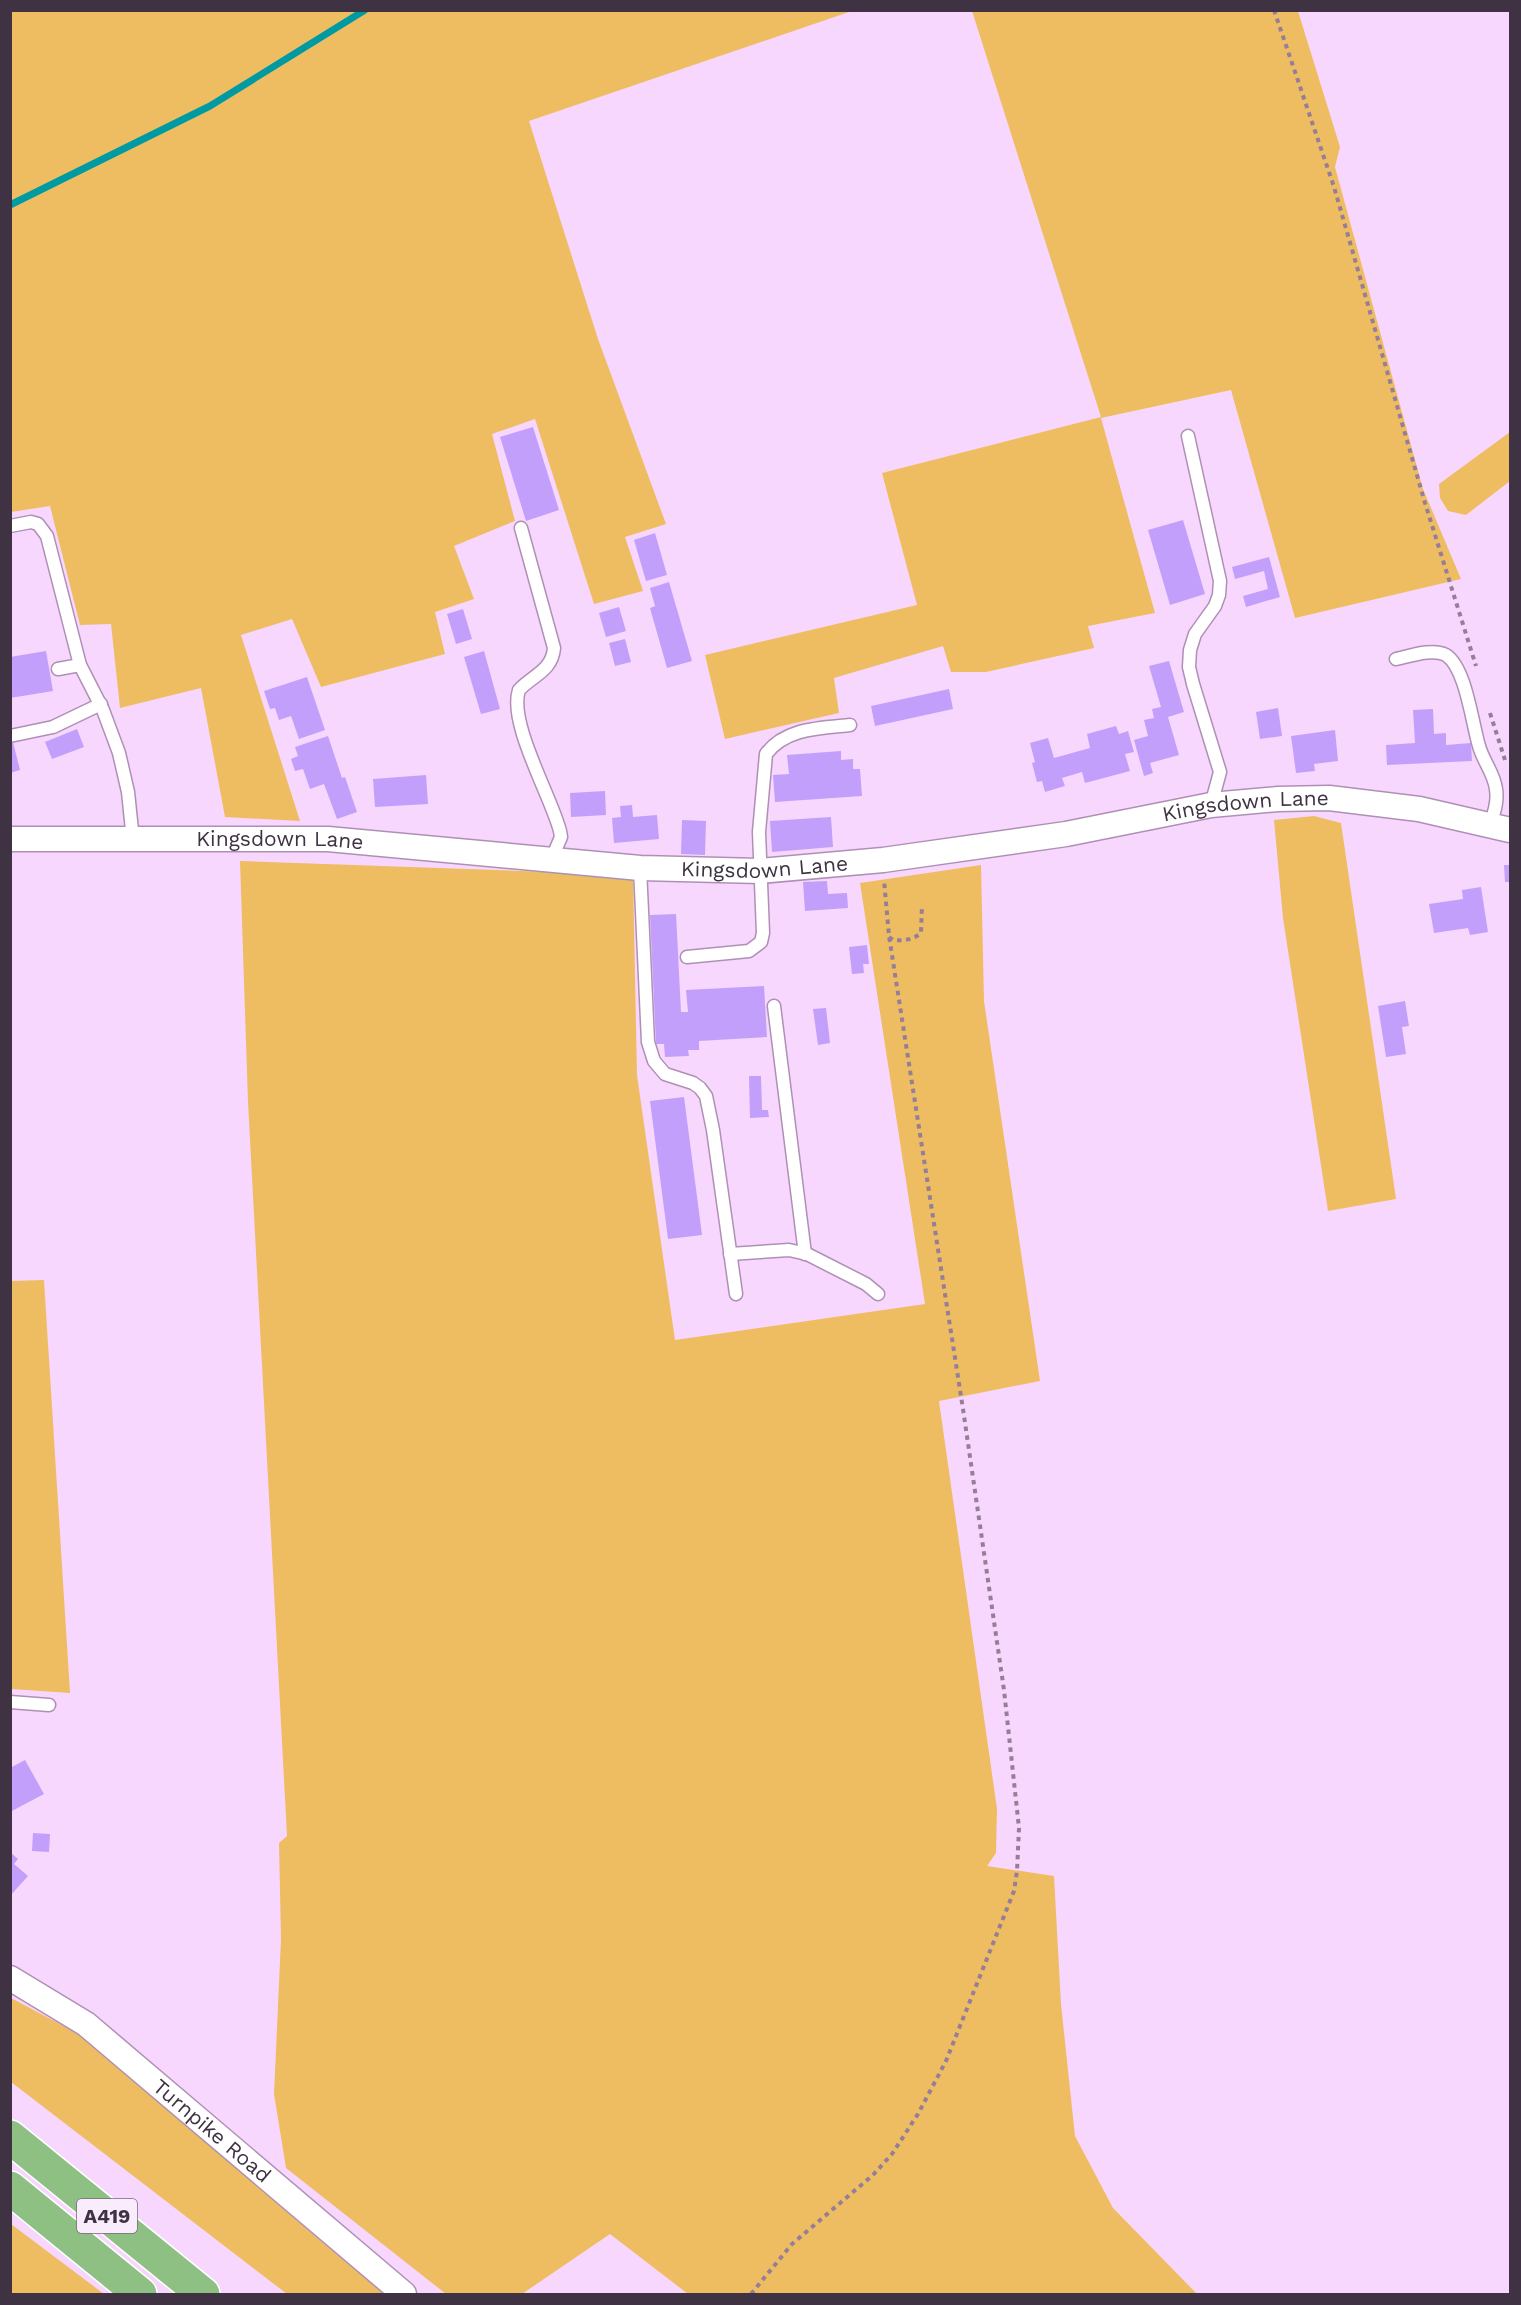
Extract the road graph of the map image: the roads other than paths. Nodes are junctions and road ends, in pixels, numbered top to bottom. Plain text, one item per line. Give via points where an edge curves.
1 (1188, 436) dead end
2 (10, 526) edge
3 (522, 528) dead end
4 (1396, 659) dead end
5 (80, 665) junction
6 (58, 669) dead end
7 (100, 704) junction
8 (850, 725) dead end
9 (10, 736) edge
10 (1210, 805) junction
11 (1500, 828) edge
12 (10, 839) edge
13 (133, 840) junction
14 (552, 858) junction
15 (640, 868) junction
16 (760, 871) junction
17 (687, 957) dead end
18 (774, 1006) dead end
19 (730, 1254) junction
20 (805, 1254) junction
21 (736, 1294) dead end
22 (878, 1294) dead end
23 (10, 1702) edge
24 (49, 1705) dead end
25 (10, 1978) edge
26 (10, 2137) edge
27 (10, 2188) edge
28 (140, 2295) edge
29 (203, 2295) edge
30 (404, 2295) edge

1 - 10 lane via 1220,581 1215,606 1195,634 1190,650 1194,684 1220,772
2 - 5 lane via 38,524 47,536
3 - 14 lane via 554,648 552,660 519,690 516,705 560,831
4 - 11 lane via 1433,652 1454,662 1479,747 1495,783 1495,811
5 - 6 lane
5 - 7 lane
7 - 9 lane via 53,727
7 - 13 lane via 124,771
8 - 16 lane via 791,735 774,744 766,754 761,792
10 - 11 street, Kingsdown Lane via 1329,798 1419,809
10 - 16 street, Kingsdown Lane via 1066,834 883,860
12 - 13 street, Kingsdown Lane
13 - 14 street, Kingsdown Lane via 327,839
14 - 15 street, Kingsdown Lane
15 - 16 street, Kingsdown Lane
15 - 19 lane via 648,1042 654,1061 665,1074 693,1083 706,1096
16 - 17 lane via 761,942 749,951
18 - 20 lane
19 - 20 lane via 767,1250
19 - 21 lane
20 - 22 lane via 866,1284
23 - 24 lane
25 - 30 street, Turnpike Road via 86,2024
26 - 29 highway, A419
27 - 28 highway, A419

